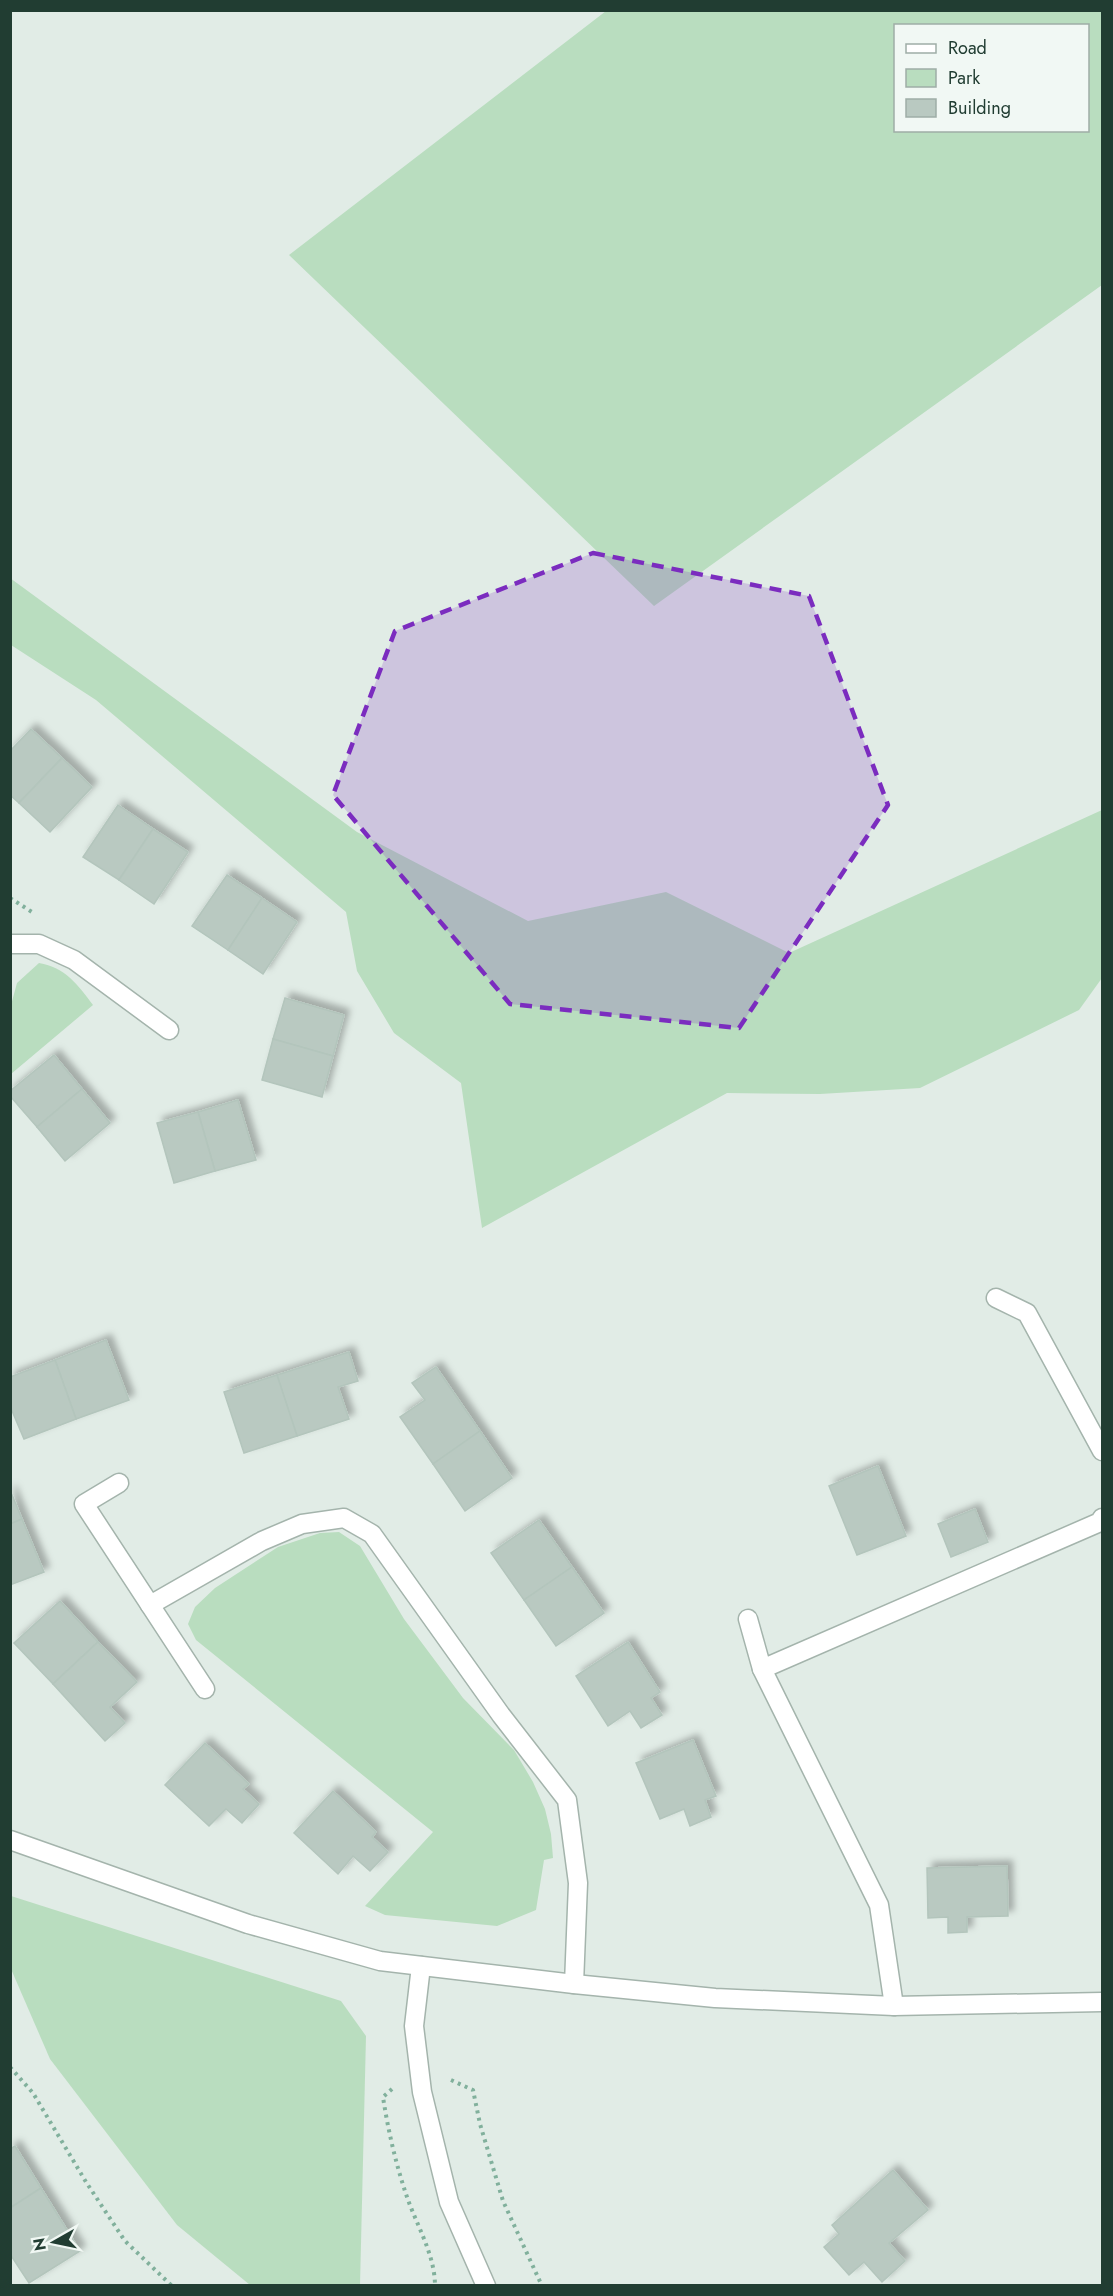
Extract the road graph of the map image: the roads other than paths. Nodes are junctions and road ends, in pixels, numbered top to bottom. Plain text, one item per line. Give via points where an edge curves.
1 (10, 944) edge
2 (169, 1030) dead end
3 (996, 1298) dead end
4 (1102, 1451) edge
5 (119, 1483) dead end
6 (1102, 1518) edge
7 (150, 1605) junction
8 (748, 1619) dead end
9 (762, 1670) junction
10 (205, 1689) dead end
11 (10, 1840) edge
12 (421, 1966) junction
13 (574, 1984) junction
14 (1102, 2002) edge
15 (894, 2006) junction
16 (486, 2286) edge

1 - 2 street via 39,944 74,960
3 - 4 street via 1028,1313
5 - 7 street via 84,1504
6 - 9 street
7 - 10 street
7 - 13 street via 262,1541 302,1524 344,1518 372,1534 567,1800 578,1883
8 - 9 street
9 - 15 street via 879,1905
11 - 12 street via 248,1924 380,1961
12 - 13 street
12 - 16 street via 414,2026 422,2092 449,2202
13 - 15 street via 715,1998
14 - 15 street

